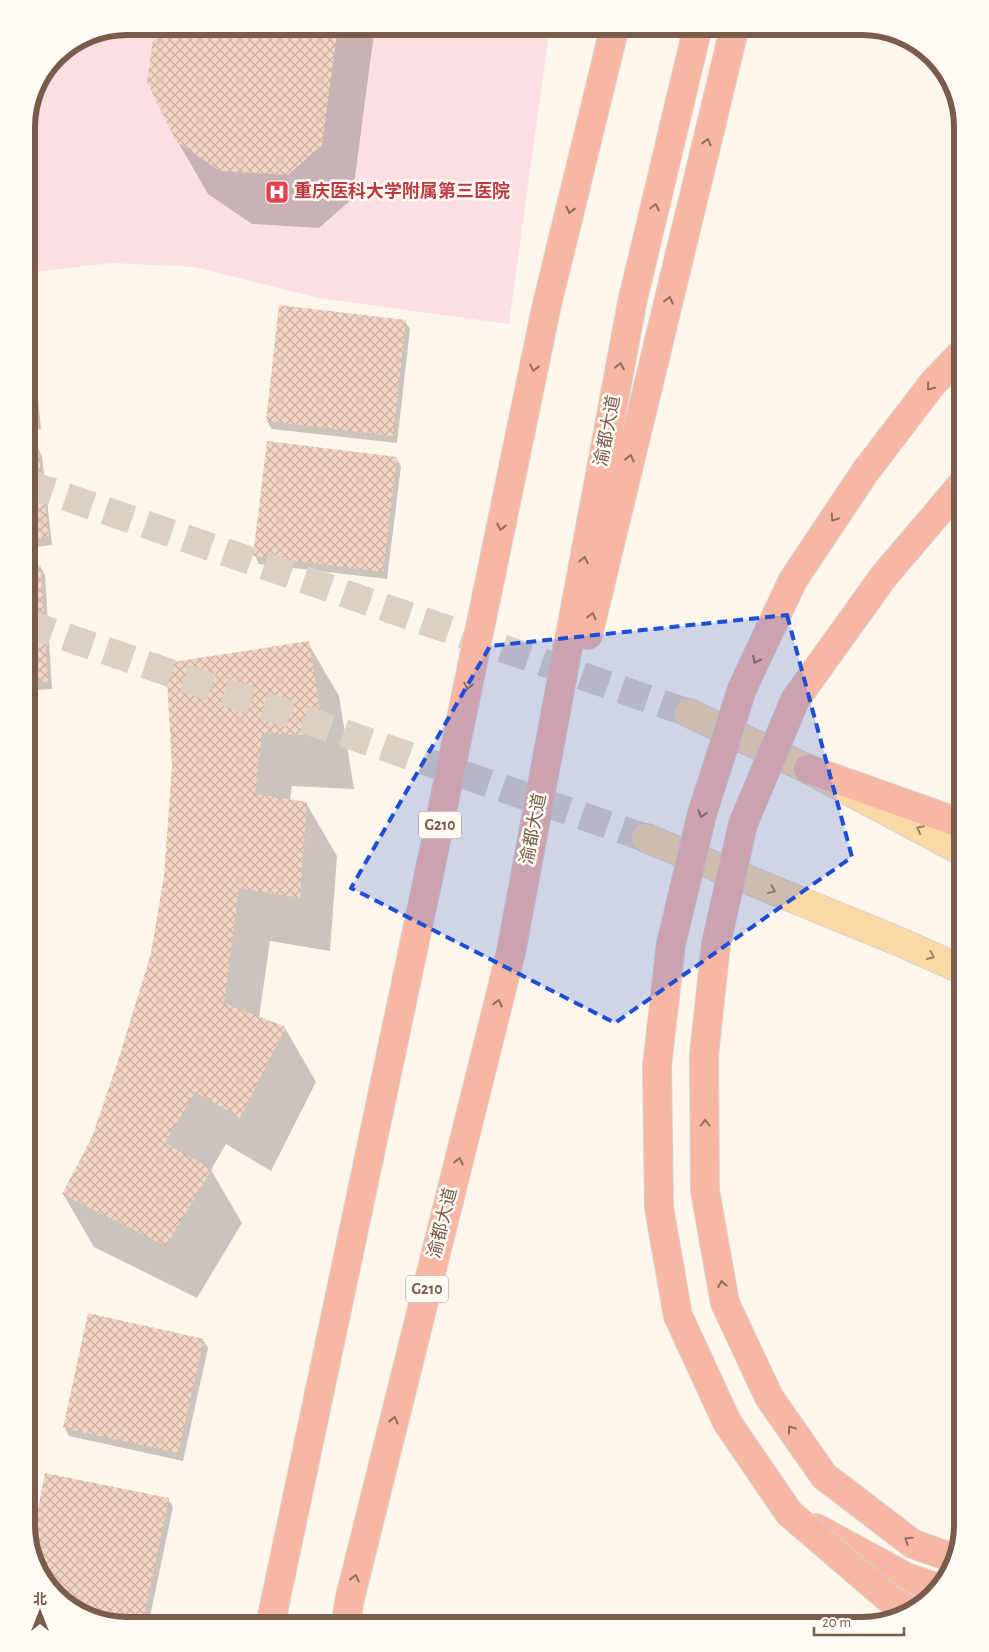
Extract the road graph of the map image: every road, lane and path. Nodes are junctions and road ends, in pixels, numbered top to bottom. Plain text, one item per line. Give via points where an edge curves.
1 (598, 35) edge
2 (613, 35) edge
3 (696, 35) edge
4 (733, 35) edge
5 (577, 181) junction
6 (954, 361) edge
7 (954, 494) edge
8 (689, 713) tunnel mouth
9 (808, 769) junction
10 (954, 821) edge
11 (646, 838) tunnel mouth
12 (954, 847) edge
13 (511, 952) junction
14 (954, 966) edge
15 (788, 1513) junction
16 (948, 1556) edge
17 (931, 1586) edge
18 (904, 1607) edge
19 (272, 1617) edge
20 (346, 1617) edge

1 - 5 highway
2 - 5 highway, G210
13 -> 3 highway, 渝都大道 / G210 via 632,304
13 -> 4 highway
5 -> 19 highway, G210 via 547,304
6 -> 15 highway, bridge via 933,383 865,472 793,580 742,689 702,814 671,944 658,1066 659,1208 678,1316 727,1422
16 -> 7 highway, bridge via 914,1544 824,1476 769,1397 725,1303 705,1191 704,1055 716,944 743,824 795,700 884,576
8 - 9 main road
9 - 10 highway
12 -> 9 main road
11 -> 14 main road
20 -> 13 highway, 渝都大道 / G210
15 - 17 highway, bridge via 906,1577
15 - 18 highway, bridge via 887,1597

